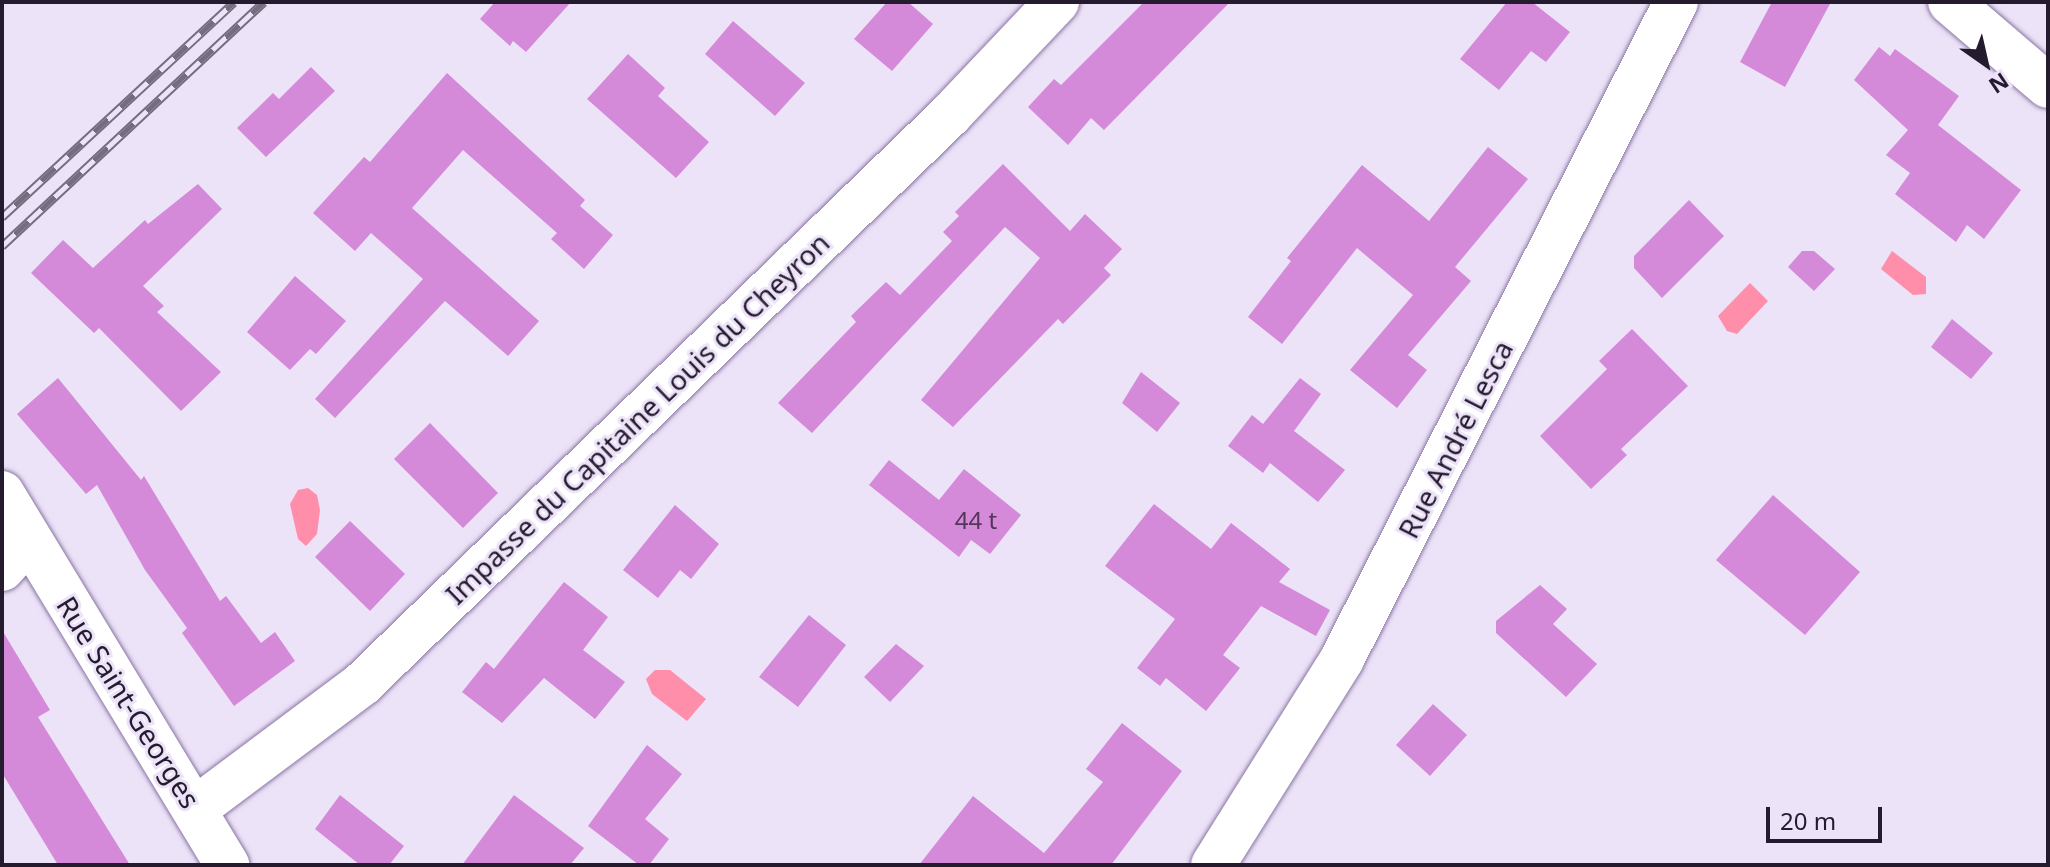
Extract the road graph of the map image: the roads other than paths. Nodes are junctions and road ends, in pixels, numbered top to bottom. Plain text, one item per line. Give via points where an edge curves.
1 (1057, 2) edge
2 (1676, 2) edge
3 (1950, 2) edge
4 (2048, 86) edge
5 (2, 493) edge
6 (16, 554) edge
7 (195, 809) junction
8 (227, 865) edge
9 (1213, 865) edge

1 - 7 street, Impasse du Capitaine Louis du Cheyron via 950,115 362,684
2 - 9 street, Rue André Lesca via 1342,659
3 - 4 street
5 - 6 street, Rue Saint-Georges
6 - 7 street, Rue Saint-Georges
7 - 8 street, Rue Saint-Georges

